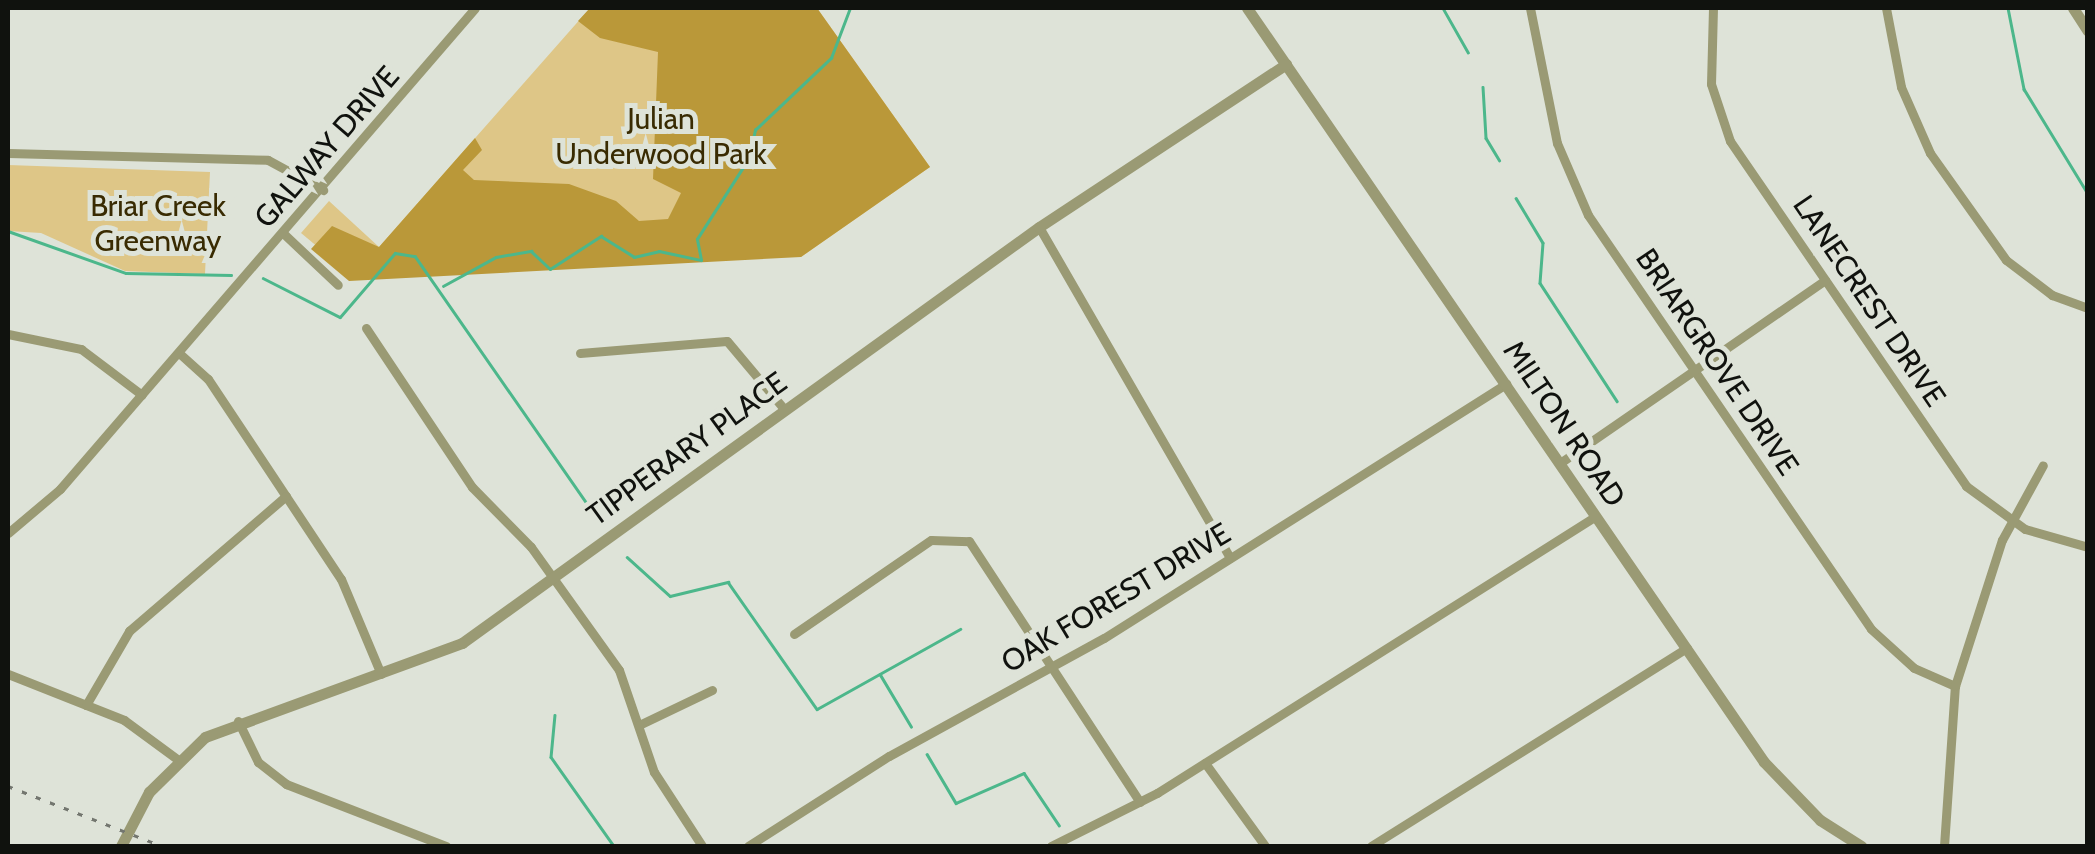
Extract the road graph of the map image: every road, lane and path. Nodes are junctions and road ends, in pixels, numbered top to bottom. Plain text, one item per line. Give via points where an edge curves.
1 (475, 8) edge
2 (1247, 8) edge
3 (1530, 8) edge
4 (1713, 8) edge
5 (1886, 8) edge
6 (2073, 8) edge
7 (2088, 31) edge
8 (1286, 64) junction
9 (8, 153) edge
10 (323, 190) junction
11 (1039, 227) junction
12 (284, 234) junction
13 (1825, 280) junction
14 (338, 284) dead end
15 (2088, 308) edge
16 (366, 328) dead end
17 (8, 334) edge
18 (179, 353) junction
19 (580, 353) dead end
20 (1694, 371) junction
21 (1506, 384) junction
22 (142, 396) junction
23 (785, 410) junction
24 (1560, 463) junction
25 (2043, 464) dead end
26 (286, 496) junction
27 (1596, 516) junction
28 (2011, 519) junction
29 (8, 533) edge
30 (2088, 547) edge
31 (1230, 558) junction
32 (552, 577) junction
33 (794, 634) dead end
34 (1687, 648) junction
35 (1055, 667) junction
36 (8, 674) edge
37 (381, 674) junction
38 (1955, 686) junction
39 (712, 690) dead end
40 (86, 705) junction
41 (238, 722) junction
42 (639, 726) junction
43 (177, 759) junction
44 (1204, 764) junction
45 (1140, 802) junction
46 (121, 846) edge
47 (446, 846) edge
48 (702, 846) edge
49 (748, 846) edge
50 (1051, 846) edge
51 (1265, 846) edge
52 (1371, 846) edge
53 (1859, 846) edge
54 (1944, 846) edge

1 - 10 street, GALWAY DRIVE
2 - 8 street, MILTON ROAD
3 - 20 street, BRIARGROVE DRIVE via 1572,184
4 - 13 street, LANECREST DRIVE via 1710,66 1723,125
5 - 15 street via 1901,86 1930,153 2013,267
6 - 7 street
8 - 11 street, TIPPERARY PLACE
8 - 21 street, MILTON ROAD
9 - 10 street via 268,160
10 - 12 street, GALWAY DRIVE
11 - 23 street, TIPPERARY PLACE
11 - 31 street
12 - 14 street
12 - 18 street, GALWAY DRIVE
13 - 20 street
13 - 28 street, LANECREST DRIVE via 1966,486
16 - 32 street via 472,487
17 - 22 street via 81,349
18 - 22 street, GALWAY DRIVE
18 - 26 street via 208,379
19 - 23 street via 726,341
20 - 24 street
20 - 38 street, BRIARGROVE DRIVE via 1870,628 1914,668
21 - 24 street, MILTON ROAD
21 - 31 street, OAK FOREST DRIVE
22 - 29 street, GALWAY DRIVE
23 - 32 street, TIPPERARY PLACE
24 - 27 street, MILTON ROAD
25 - 28 street
26 - 37 street via 348,592
26 - 40 street via 129,630
27 - 34 street, MILTON ROAD
27 - 44 street
28 - 30 street, LANECREST DRIVE
28 - 38 street
31 - 35 street, OAK FOREST DRIVE
32 - 37 street, TIPPERARY PLACE via 450,650
32 - 42 street via 618,670
33 - 35 street via 907,553 939,537 962,538 984,554
34 - 52 street
34 - 53 street, MILTON ROAD via 1788,792
35 - 45 street
35 - 49 street, OAK FOREST DRIVE via 889,756
36 - 40 street
37 - 41 street, TIPPERARY PLACE
38 - 54 street
39 - 42 street
40 - 43 street
41 - 43 street, TIPPERARY PLACE
41 - 47 street via 258,762 286,784
42 - 48 street via 654,772
43 - 46 street, TIPPERARY PLACE
44 - 45 street
44 - 51 street
45 - 50 street

